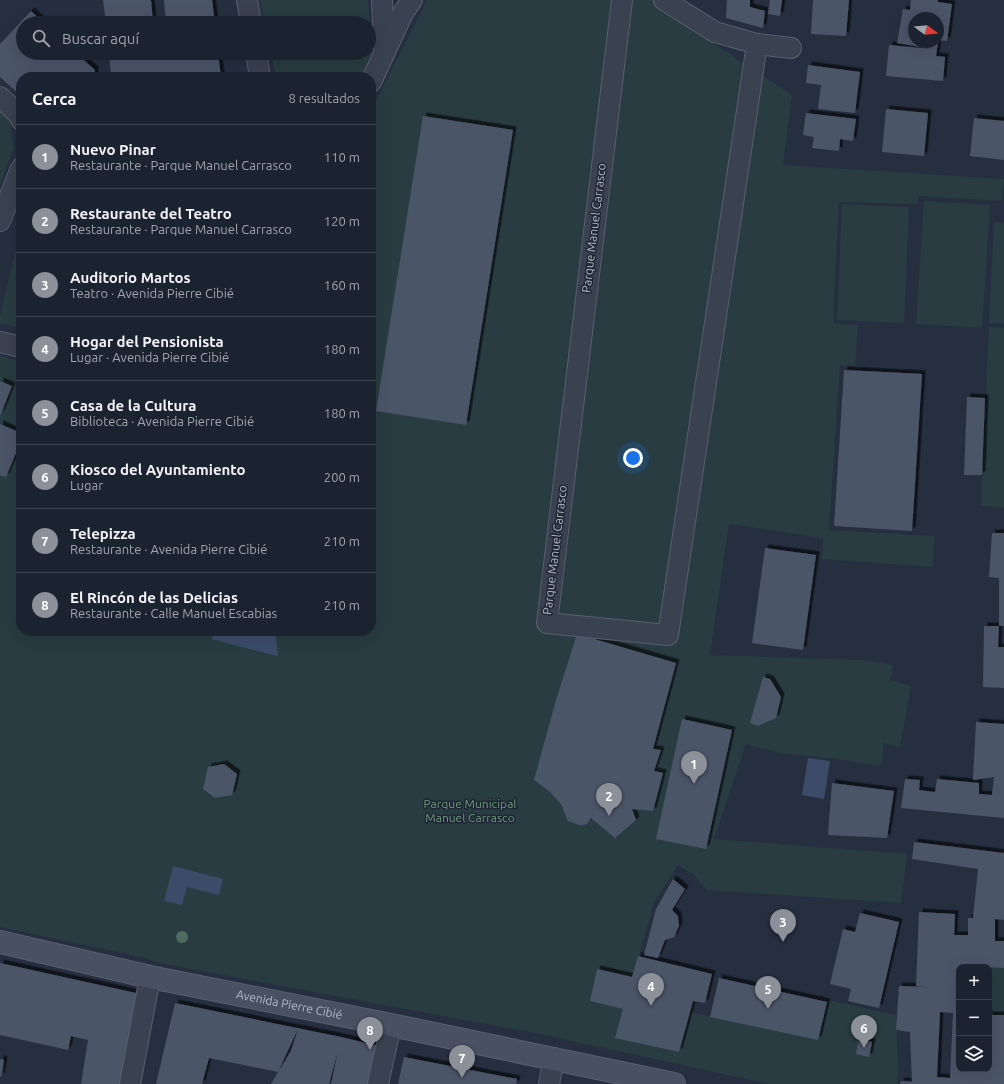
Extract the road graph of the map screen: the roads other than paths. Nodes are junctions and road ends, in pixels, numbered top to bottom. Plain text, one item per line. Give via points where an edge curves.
1 (247, 0) edge
2 (382, 0) edge
3 (412, 0) edge
4 (622, 0) edge
5 (664, 0) edge
6 (250, 16) edge
7 (758, 44) junction
8 (791, 48) dead end
9 (384, 57) junction
10 (257, 60) edge
11 (259, 72) edge
12 (376, 72) edge
13 (0, 97) edge
14 (16, 112) edge
15 (16, 181) edge
16 (0, 221) edge
17 (0, 342) edge
18 (16, 346) edge
19 (0, 942) edge
20 (150, 977) junction
21 (391, 1024) junction
22 (554, 1058) junction
23 (130, 1084) edge
24 (378, 1084) edge
25 (549, 1084) edge
26 (674, 1084) edge

1 - 6 street
2 - 9 street
3 - 9 street via 403,13
4 - 7 street, Parque Manuel Carrasco via 547,623 668,635
5 - 7 street via 715,32
7 - 8 street
9 - 12 street
10 - 11 street
13 - 14 street
15 - 16 street
17 - 18 street
19 - 20 street, Avenida Pierre Cibié
20 - 21 street, Avenida Pierre Cibié
20 - 23 street
21 - 22 street, Avenida Pierre Cibié
21 - 24 street
22 - 25 street
22 - 26 street, Avenida Pierre Cibié

